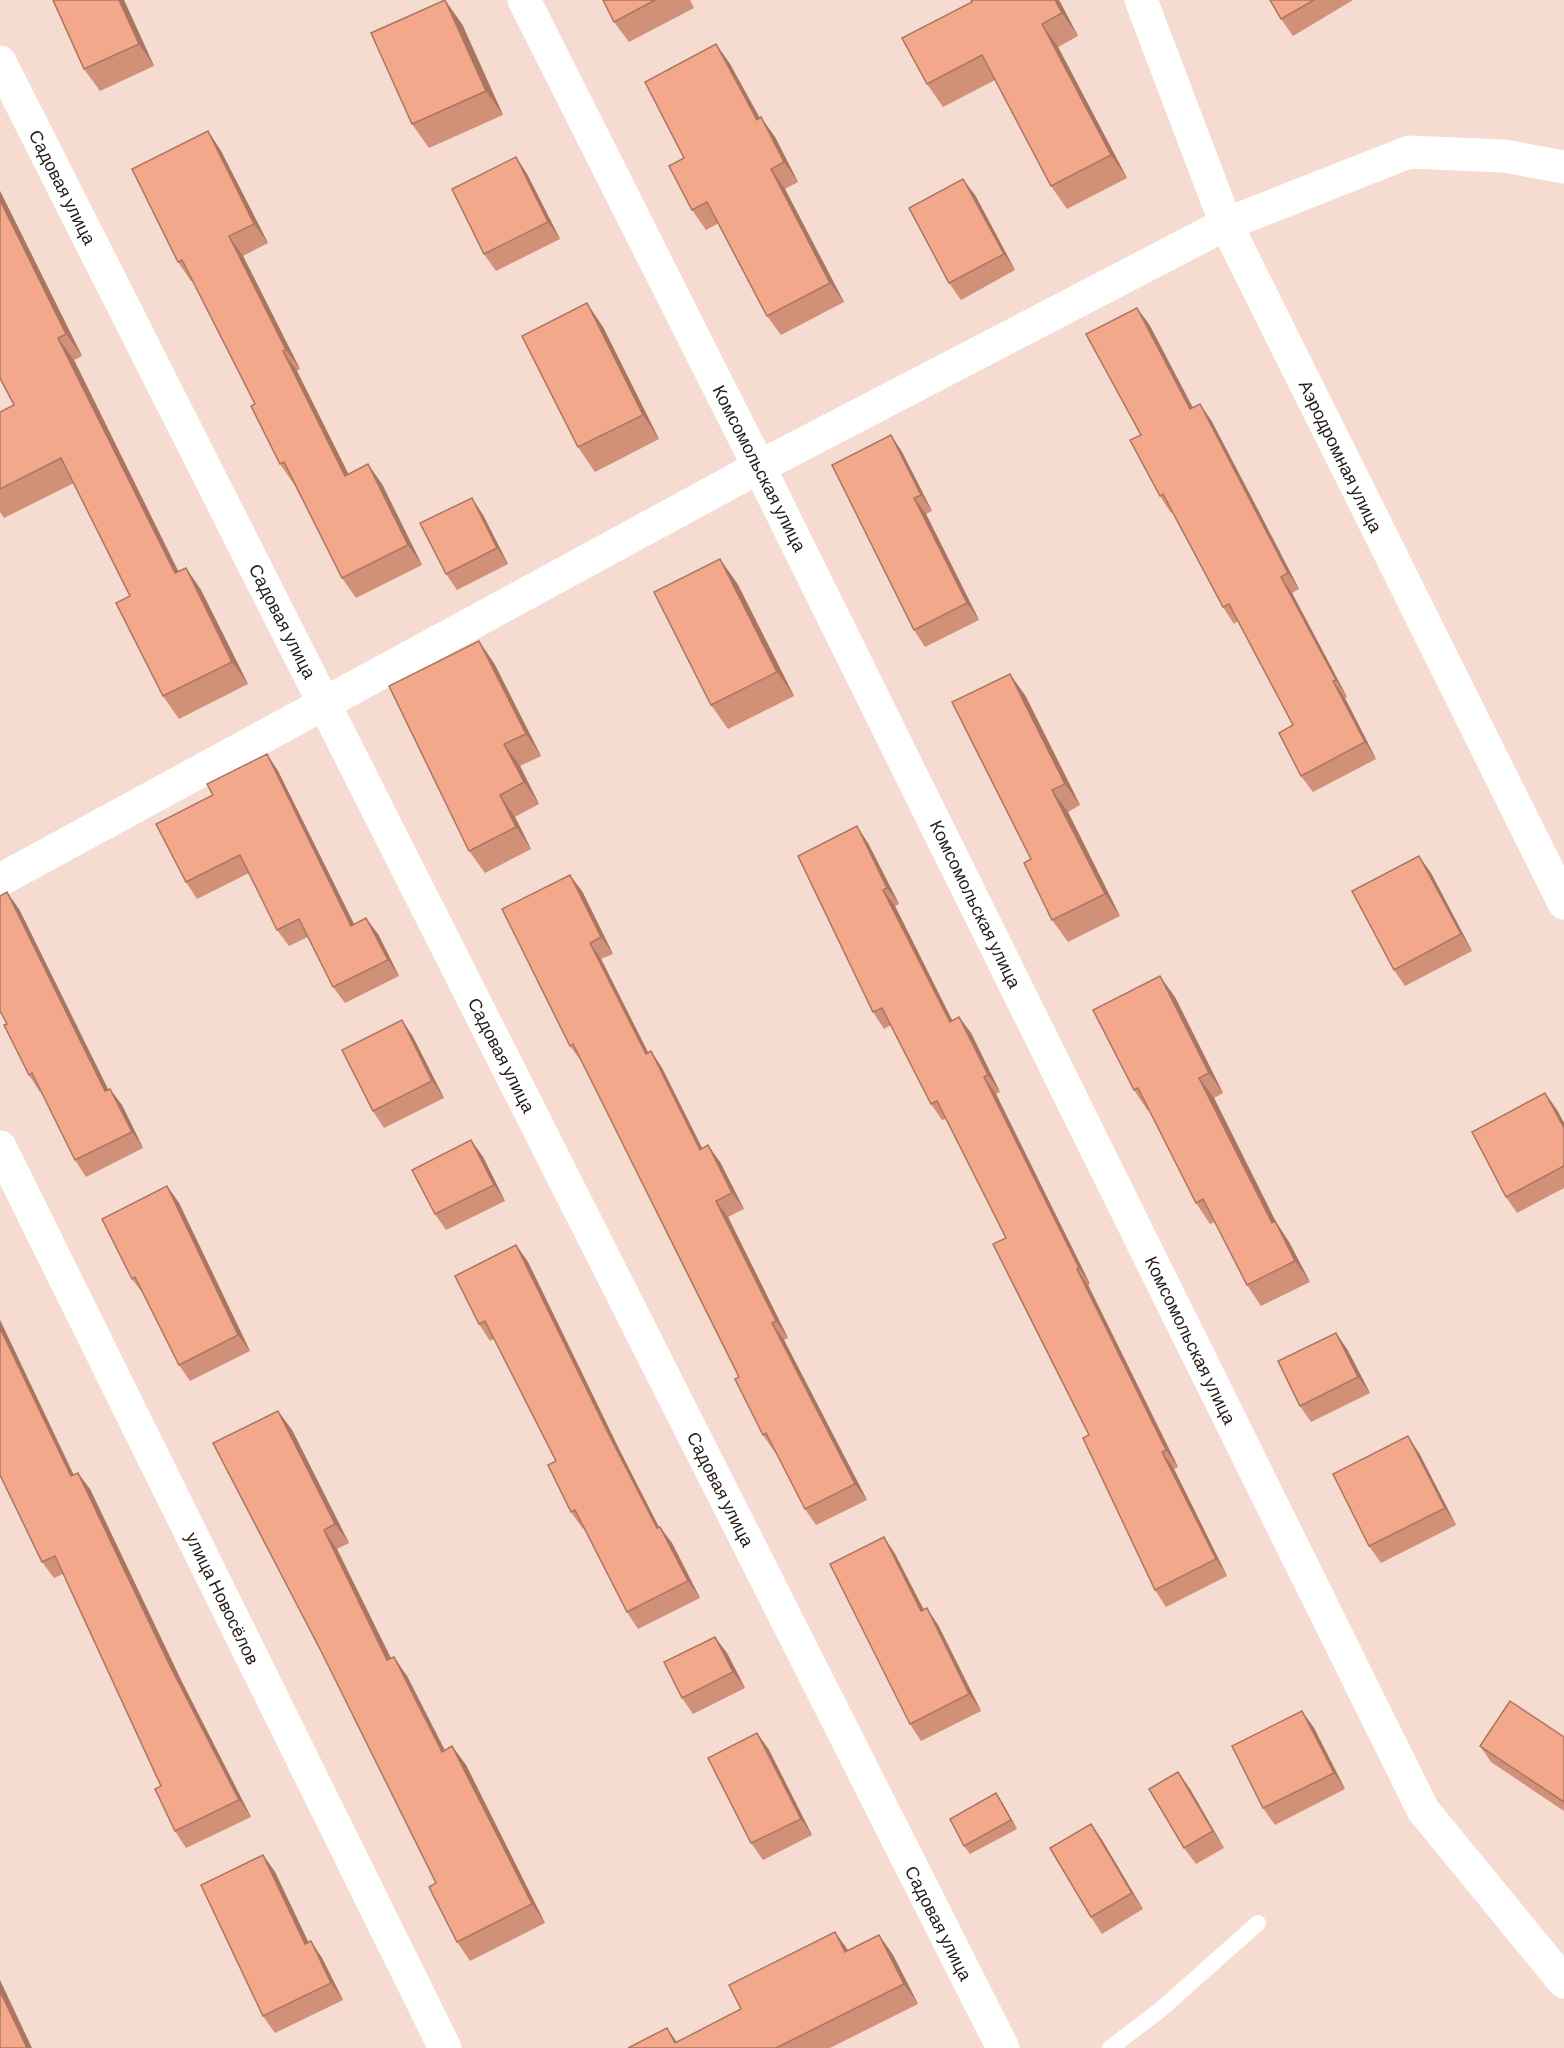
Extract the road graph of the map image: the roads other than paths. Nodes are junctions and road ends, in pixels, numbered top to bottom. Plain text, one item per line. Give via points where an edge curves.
1 (524, 0) edge
2 (1141, 0) edge
3 (0, 62) edge
4 (1564, 167) edge
5 (1226, 224) junction
6 (759, 467) junction
7 (325, 704) junction
8 (0, 880) edge
9 (1564, 903) edge
10 (0, 1147) edge
11 (1258, 1923) dead end
12 (1564, 1982) edge
13 (445, 2048) edge
14 (1003, 2048) edge
15 (1110, 2048) edge

1 - 6 street, Комсомольская улица
2 - 5 street, Аэродромная улица
3 - 7 street, Садовая улица
4 - 5 street via 1504,156 1409,152
5 - 6 street
5 - 9 street, Аэродромная улица
6 - 7 street
6 - 12 street, Комсомольская улица via 1424,1810
7 - 8 street
7 - 14 street, Садовая улица
10 - 13 street, улица Новосёлов
11 - 15 lane via 1159,2011

